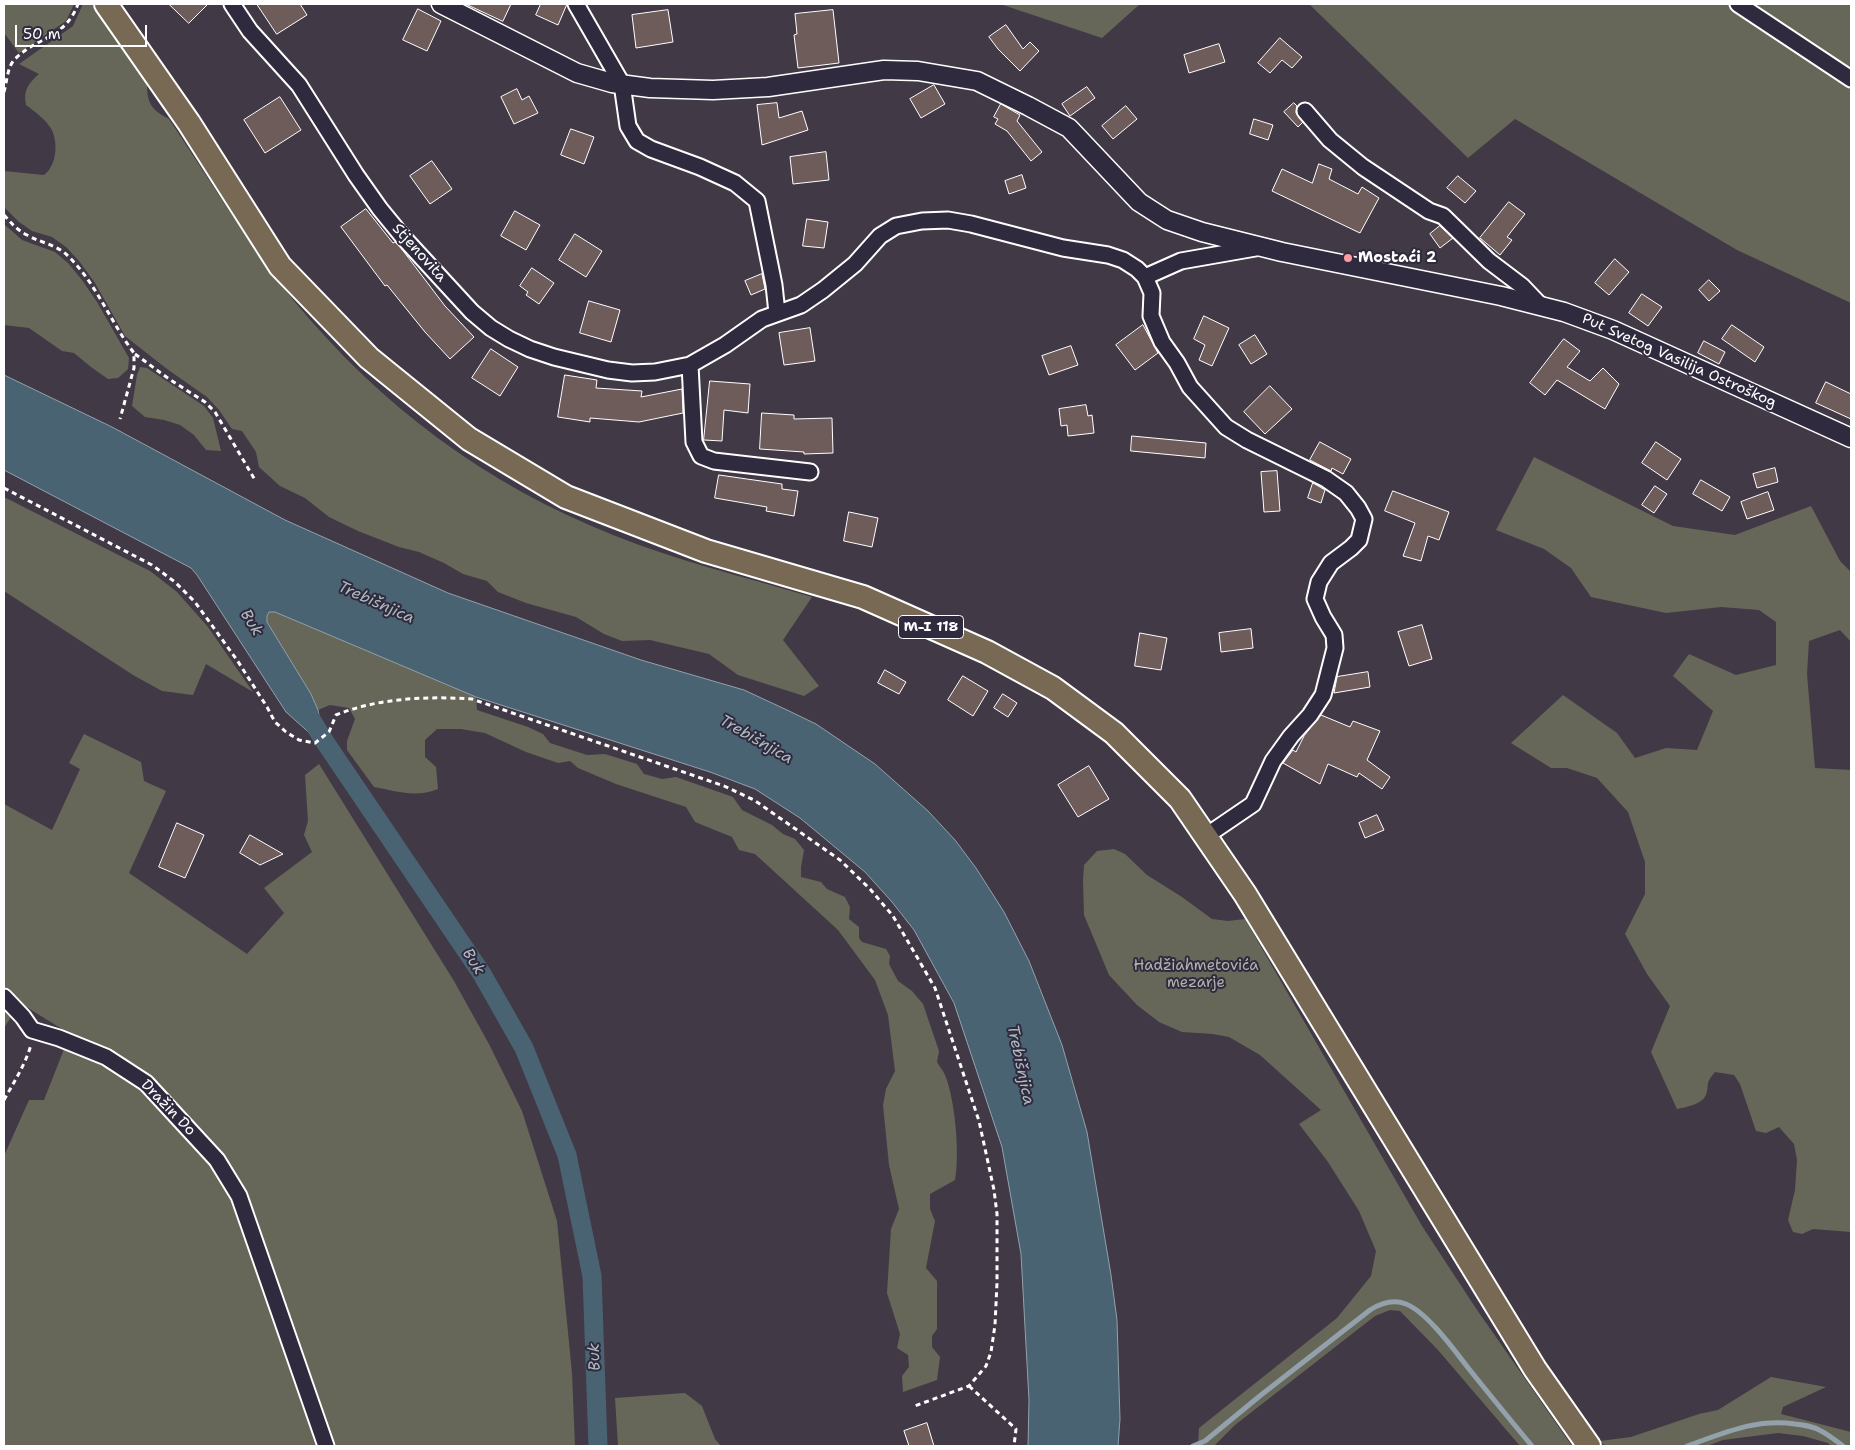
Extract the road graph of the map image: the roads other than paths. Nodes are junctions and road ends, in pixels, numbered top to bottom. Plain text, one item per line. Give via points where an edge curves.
1 (106, 4) edge
2 (232, 4) edge
3 (441, 4) edge
4 (576, 4) edge
5 (1738, 4) edge
6 (1851, 79) edge
7 (622, 84) junction
8 (1305, 112) dead end
9 (1262, 247) junction
10 (1145, 278) junction
11 (1542, 306) junction
12 (777, 313) junction
13 (690, 366) junction
14 (1851, 438) edge
15 (810, 472) dead end
16 (1206, 836) junction
17 (4, 997) edge
18 (326, 1446) edge
19 (1589, 1446) edge

1 - 16 main road, M-I 118 via 189,123 280,266 369,358 469,439 566,497 706,551 863,597 988,652 1053,688 1114,733 1180,799
2 - 13 street, Stjenovita via 250,31 299,85 380,209 472,312 491,328 530,349 608,370 655,372
3 - 7 street, Put Svetog Vasilija Ostroškog via 577,73
4 - 7 street
5 - 6 street
7 - 9 street, Put Svetog Vasilija Ostroškog via 713,90 768,87 884,70 918,71 976,81 1069,128 1139,202 1167,220
7 - 12 street via 628,126 637,141 735,183 757,201
8 - 11 street via 1330,140 1363,167 1429,211 1443,216 1488,261 1522,286
9 - 10 street via 1181,261
9 - 11 street, Put Svetog Vasilija Ostroškog
10 - 12 street, Stjenovita via 1123,260 1108,255 1063,248 971,224 948,220 922,221 896,226 880,236 841,277 801,305
10 - 16 street via 1152,293 1151,316 1162,342 1190,387 1226,426 1346,493 1364,519 1359,540 1331,563 1317,590 1315,599 1334,635 1335,648 1323,696 1273,761 1253,804
11 - 14 street, Put Svetog Vasilija Ostroškog via 1613,330
12 - 13 street, Stjenovita via 762,319
13 - 15 street via 694,442 700,456 714,461
16 - 19 main road, M-I 118 via 1245,894 1535,1369
17 - 18 street, Dražin Do via 32,1030 106,1057 146,1083 217,1160 239,1196

